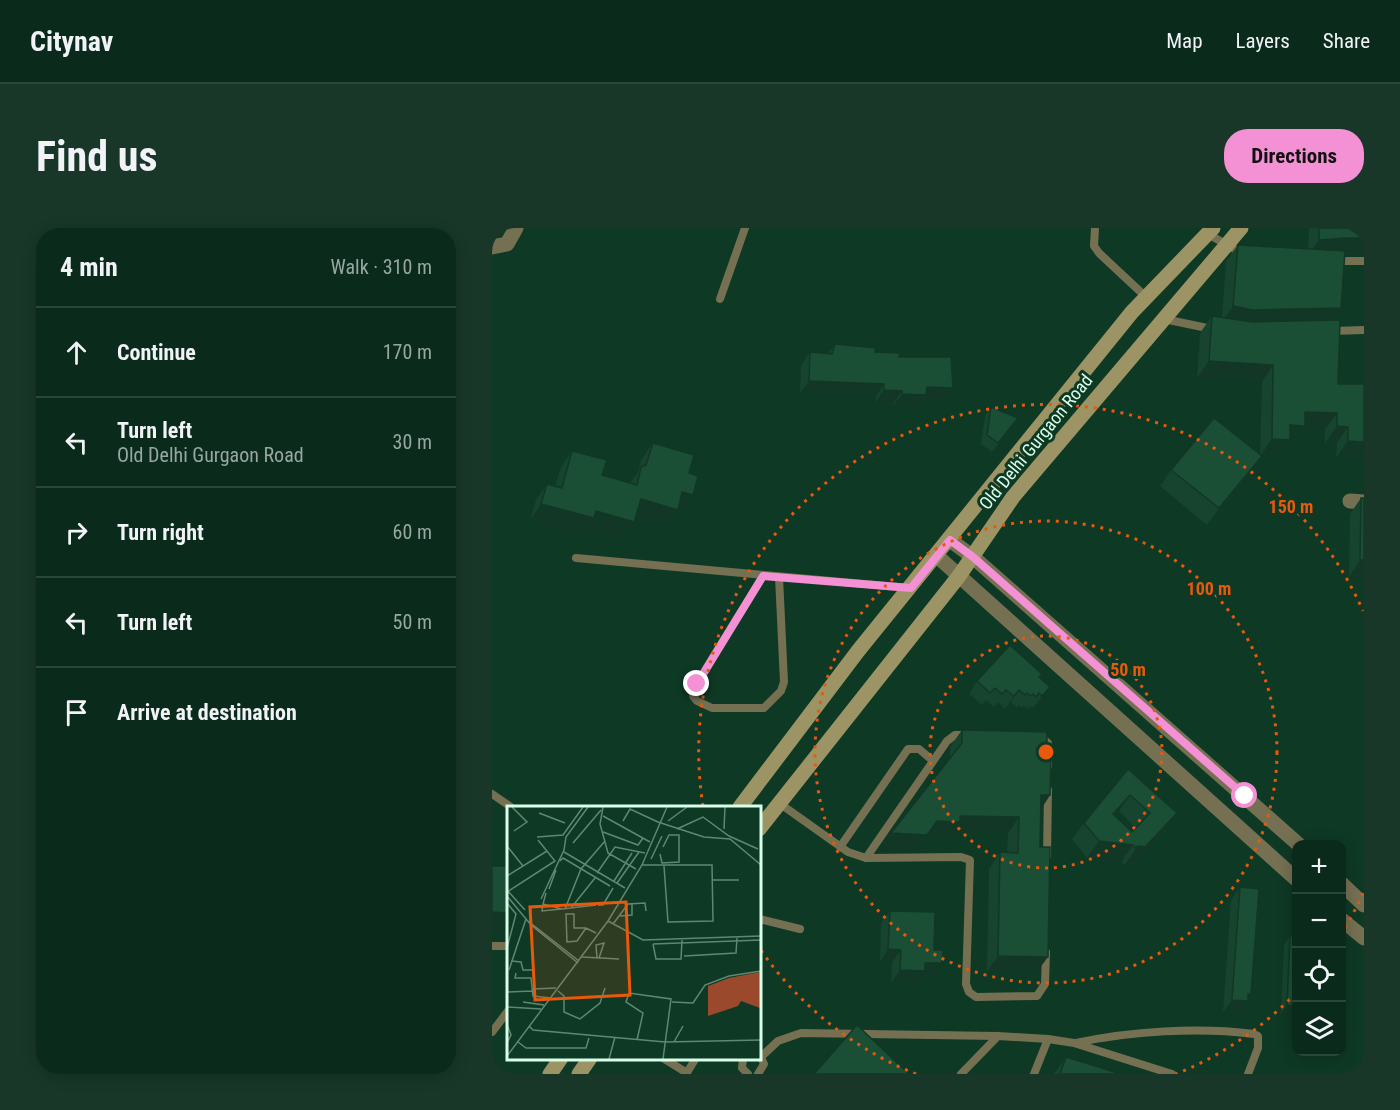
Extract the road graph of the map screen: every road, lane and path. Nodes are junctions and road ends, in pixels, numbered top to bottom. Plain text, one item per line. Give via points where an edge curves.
1 (516, 228) edge
2 (745, 228) edge
3 (1095, 228) edge
4 (1241, 228) edge
5 (1210, 231) edge
6 (1227, 246) junction
7 (492, 247) edge
8 (1254, 256) edge
9 (1321, 261) edge
10 (1364, 261) edge
11 (1146, 297) junction
12 (720, 299) dead end
13 (1164, 319) junction
14 (1364, 330) edge
15 (1221, 331) edge
16 (1317, 331) edge
17 (950, 540) junction
18 (937, 556) junction
19 (973, 557) junction
20 (576, 558) dead end
21 (763, 576) junction
22 (959, 576) junction
23 (779, 577) junction
24 (911, 588) junction
25 (983, 735) edge
26 (1026, 735) edge
27 (933, 760) junction
28 (1048, 772) edge
29 (1048, 784) edge
30 (492, 794) edge
31 (779, 803) junction
32 (510, 806) edge
33 (741, 806) edge
34 (760, 828) edge
35 (1293, 840) edge
36 (840, 847) junction
37 (866, 858) junction
38 (1047, 866) edge
39 (1292, 875) edge
40 (1346, 889) edge
41 (1364, 905) edge
42 (760, 919) edge
43 (1346, 924) edge
44 (800, 929) dead end
45 (1046, 937) edge
46 (1364, 938) edge
47 (507, 1012) edge
48 (492, 1032) edge
49 (998, 1036) junction
50 (1048, 1039) junction
51 (1074, 1043) junction
52 (760, 1055) edge
53 (560, 1059) edge
54 (589, 1059) edge
55 (665, 1059) edge
56 (695, 1059) edge
57 (686, 1073) edge
58 (550, 1074) edge
59 (579, 1074) edge
60 (758, 1074) edge
61 (961, 1074) edge
62 (1034, 1074) edge
63 (1172, 1074) edge
64 (1248, 1074) edge

1 - 7 street via 507,244
2 - 12 lane
3 - 11 lane via 1094,246 1099,253
4 - 6 main road, Old Delhi Gurgaon Road
5 - 6 lane
5 - 11 main road, Old Delhi Gurgaon Road
6 - 8 lane
6 - 13 main road, Old Delhi Gurgaon Road
9 - 10 lane
11 - 17 main road, Old Delhi Gurgaon Road
13 - 15 lane
13 - 19 main road, Old Delhi Gurgaon Road via 1013,497
14 - 16 lane
17 - 18 main road, Old Delhi Gurgaon Road
17 - 19 street
18 - 22 street
18 - 24 main road, Old Delhi Gurgaon Road
19 - 22 main road, Old Delhi Gurgaon Road
19 - 35 street
20 - 21 lane
21 - 23 lane
21 - 23 lane via 694,688 693,696 704,705 764,708 781,691 784,682
22 - 31 main road, Old Delhi Gurgaon Road
22 - 39 street
23 - 24 lane
24 - 33 main road, Old Delhi Gurgaon Road
25 - 27 lane via 955,735
26 - 28 lane via 1037,735 1048,743
27 - 36 lane via 919,749 908,749
27 - 37 lane
29 - 38 lane
30 - 32 lane
31 - 34 main road, Old Delhi Gurgaon Road
31 - 36 lane
36 - 37 lane
37 - 45 lane via 961,856 970,860 966,984 976,997 1027,998 1041,992 1045,984
40 - 41 street
42 - 44 lane
43 - 46 street
47 - 48 lane
49 - 50 lane
49 - 52 lane via 801,1033 778,1041
49 - 61 lane
50 - 51 lane
50 - 62 lane
51 - 63 lane
51 - 64 lane via 1146,1034 1254,1034 1259,1042
52 - 60 lane via 765,1064
53 - 58 main road
54 - 59 main road
55 - 57 lane
56 - 57 lane

